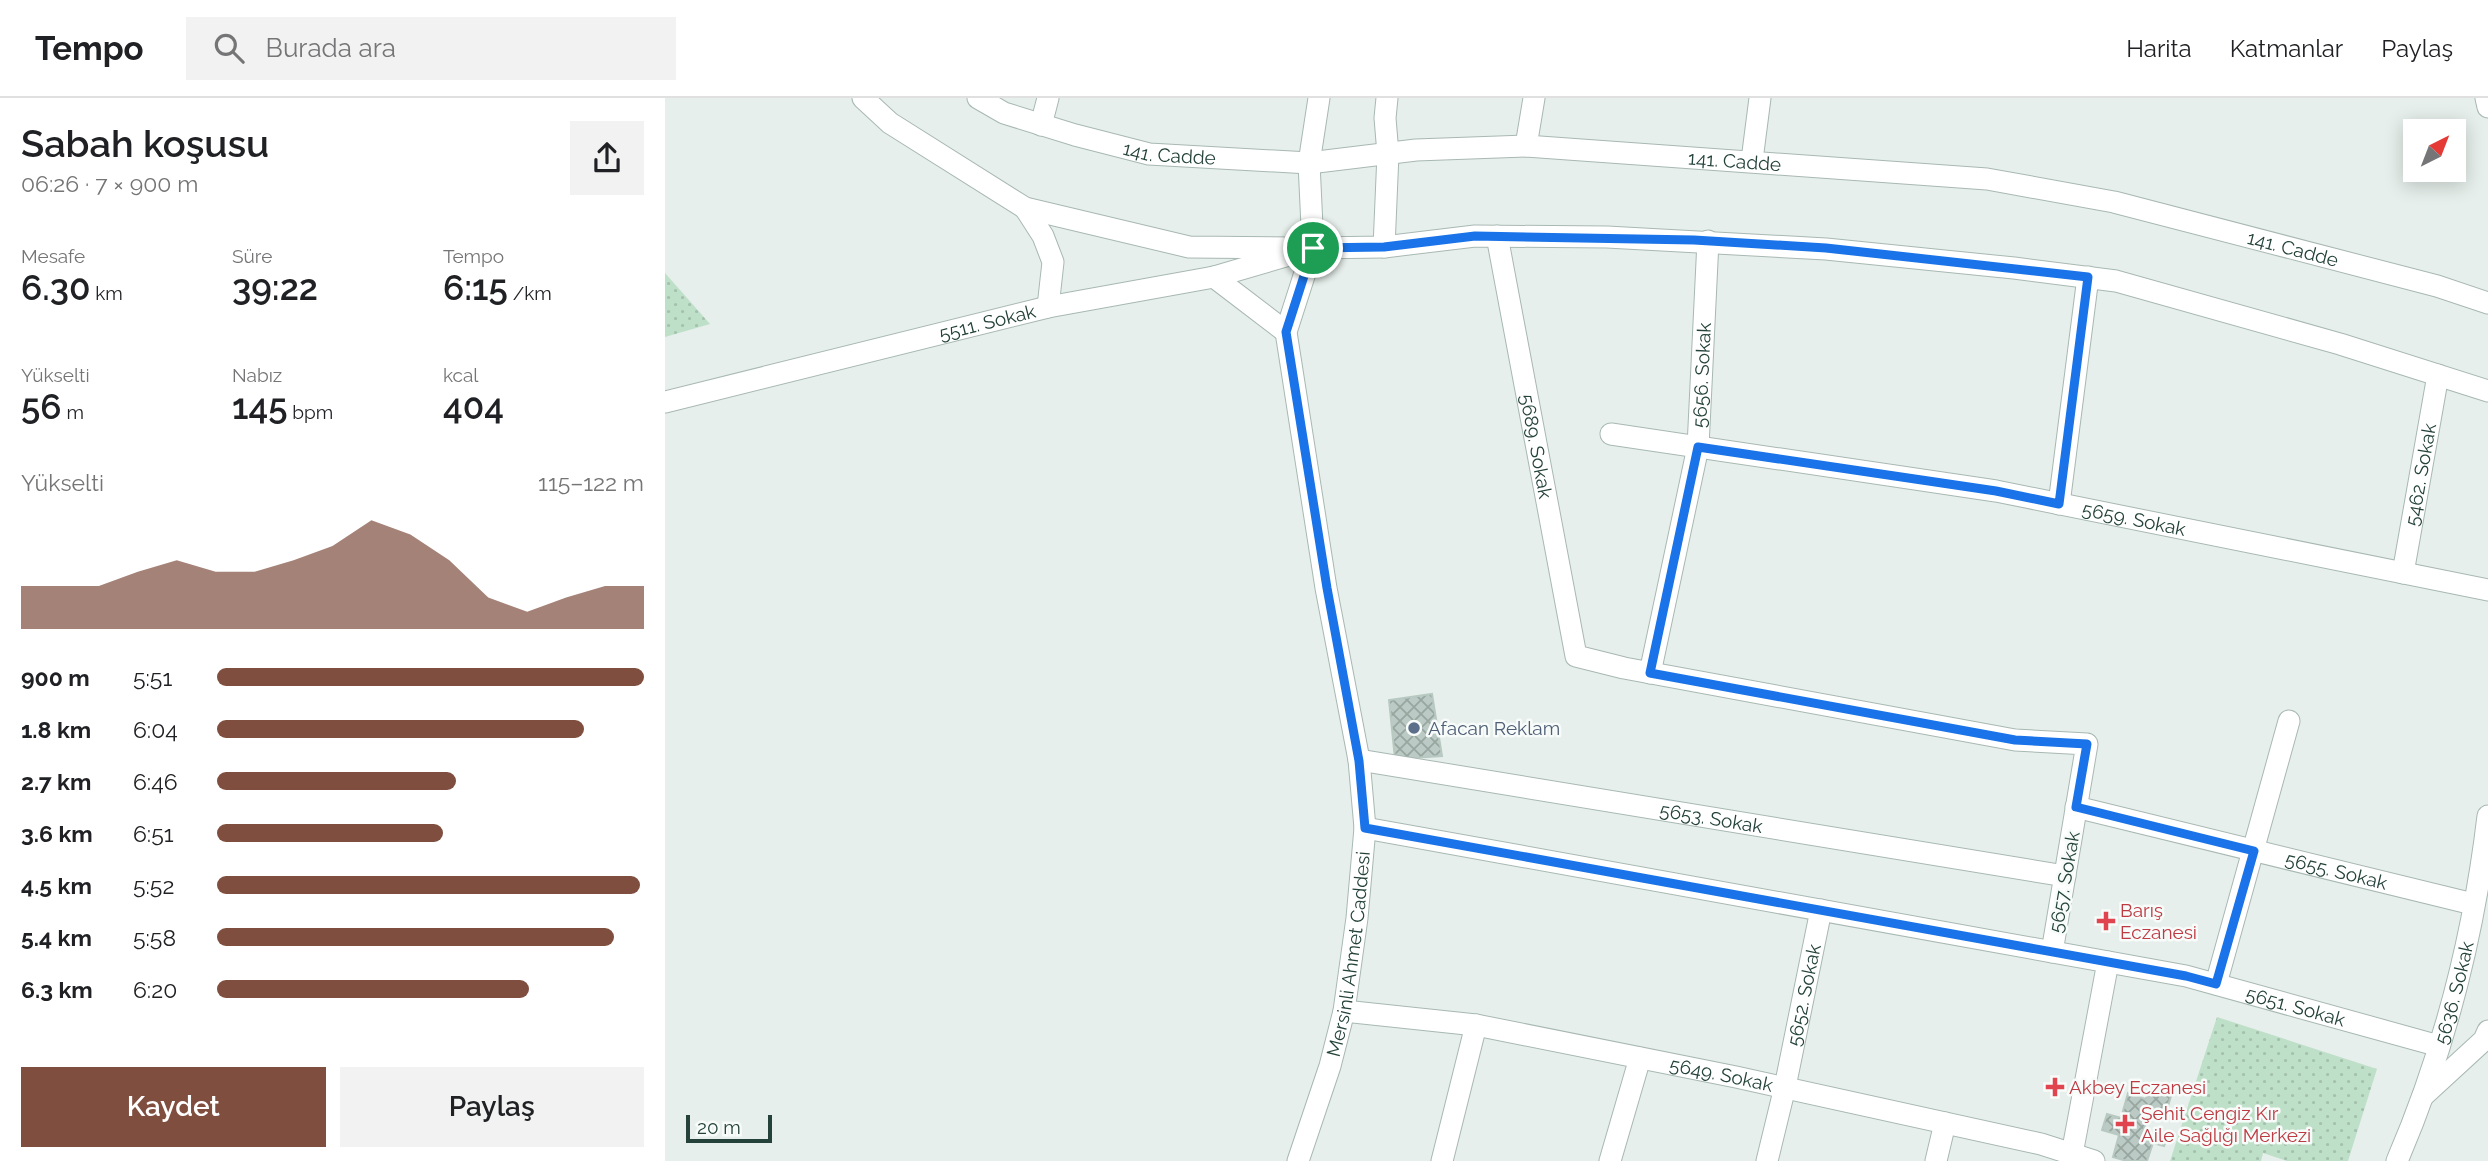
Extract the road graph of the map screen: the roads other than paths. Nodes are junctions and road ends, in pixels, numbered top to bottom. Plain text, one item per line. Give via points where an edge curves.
1 (863, 98) edge
2 (978, 98) edge
3 (1048, 98) edge
4 (1319, 98) edge
5 (1387, 98) edge
6 (1534, 98) edge
7 (1760, 98) edge
8 (2486, 98) edge
9 (2488, 107) edge
10 (1041, 125) junction
11 (1526, 146) junction
12 (1388, 154) junction
13 (1752, 160) junction
14 (1309, 163) junction
15 (1025, 208) junction
16 (1497, 236) junction
17 (1708, 241) junction
18 (1384, 247) junction
19 (1313, 248) junction
20 (1214, 277) junction
21 (2088, 277) junction
22 (2488, 303) edge
23 (1048, 307) junction
24 (1286, 332) junction
25 (2438, 375) junction
26 (2488, 391) edge
27 (665, 402) edge
28 (1611, 433) dead end
29 (1698, 447) junction
30 (2059, 504) junction
31 (2403, 573) junction
32 (2488, 590) edge
33 (1576, 656) joint
34 (1650, 673) junction
35 (2289, 721) dead end
36 (1359, 761) junction
37 (2076, 807) junction
38 (2488, 816) edge
39 (1365, 828) junction
40 (2254, 851) junction
41 (2065, 876) junction
42 (2473, 904) junction
43 (1821, 910) junction
44 (2052, 951) junction
45 (2108, 962) junction
46 (2216, 984) junction
47 (1343, 1011) junction
48 (1476, 1025) junction
49 (2488, 1031) edge
50 (2439, 1046) junction
51 (1640, 1058) junction
52 (1785, 1087) junction
53 (2421, 1097) junction
54 (1945, 1123) junction
55 (2072, 1154) junction
56 (1299, 1161) edge
57 (1442, 1161) edge
58 (1610, 1161) edge
59 (1767, 1161) edge
60 (1936, 1161) edge
61 (2095, 1161) edge
62 (2397, 1161) edge

1 - 15 street via 890,123
2 - 10 street, 141. Cadde via 1004,113
3 - 10 street
4 - 14 street
5 - 12 street
6 - 11 street
7 - 13 street
8 - 9 street
10 - 14 street, 141. Cadde via 1149,153
11 - 12 street, 141. Cadde
11 - 13 street, 141. Cadde
12 - 14 street, 141. Cadde
12 - 18 street
13 - 22 street, 141. Cadde via 1987,179 2114,202
14 - 19 street
15 - 19 street via 1189,247
15 - 23 street via 1053,262
16 - 17 street
16 - 18 street
16 - 33 street, 5689. Sokak
17 - 21 street via 1826,248
17 - 29 street, 5656. Sokak
18 - 19 street
19 - 20 street, 5511. Sokak
19 - 24 street, Mersinli Ahmet Caddesi
20 - 23 street, 5511. Sokak
20 - 24 street
21 - 25 street via 2116,281
21 - 30 street
23 - 27 street, 5511. Sokak
24 - 36 street, Mersinli Ahmet Caddesi
25 - 26 street
25 - 31 street, 5462. Sokak
28 - 29 street, 5659. Sokak
29 - 30 street, 5659. Sokak
29 - 34 street, 5656. Sokak
30 - 31 street, 5659. Sokak
31 - 32 street, 5659. Sokak
33 - 34 street, 5657. Sokak
34 - 37 street, 5657. Sokak via 2015,740 2087,744
35 - 40 street
36 - 39 street, Mersinli Ahmet Caddesi
36 - 41 street, 5653. Sokak
37 - 40 street, 5655. Sokak
37 - 41 street, 5657. Sokak
38 - 42 street, 5636. Sokak
39 - 43 street, 5651. Sokak
39 - 47 street, Mersinli Ahmet Caddesi
40 - 42 street, 5655. Sokak
40 - 46 street
41 - 44 street, 5657. Sokak
42 - 50 street, 5636. Sokak
43 - 44 street, 5651. Sokak
43 - 52 street, 5652. Sokak
44 - 45 street, 5651. Sokak
45 - 46 street, 5651. Sokak
45 - 55 street
46 - 50 street, 5651. Sokak
47 - 48 street, 5649. Sokak
47 - 56 street, Mersinli Ahmet Caddesi
48 - 51 street, 5649. Sokak
48 - 57 street
49 - 53 street via 2484,1040
50 - 53 street, 5636. Sokak
51 - 52 street, 5649. Sokak
51 - 58 street
52 - 54 street, 5649. Sokak
52 - 59 street, 5652. Sokak
53 - 62 street, 5636. Sokak
54 - 55 street, 5649. Sokak
54 - 60 street
55 - 61 street, 5649. Sokak

